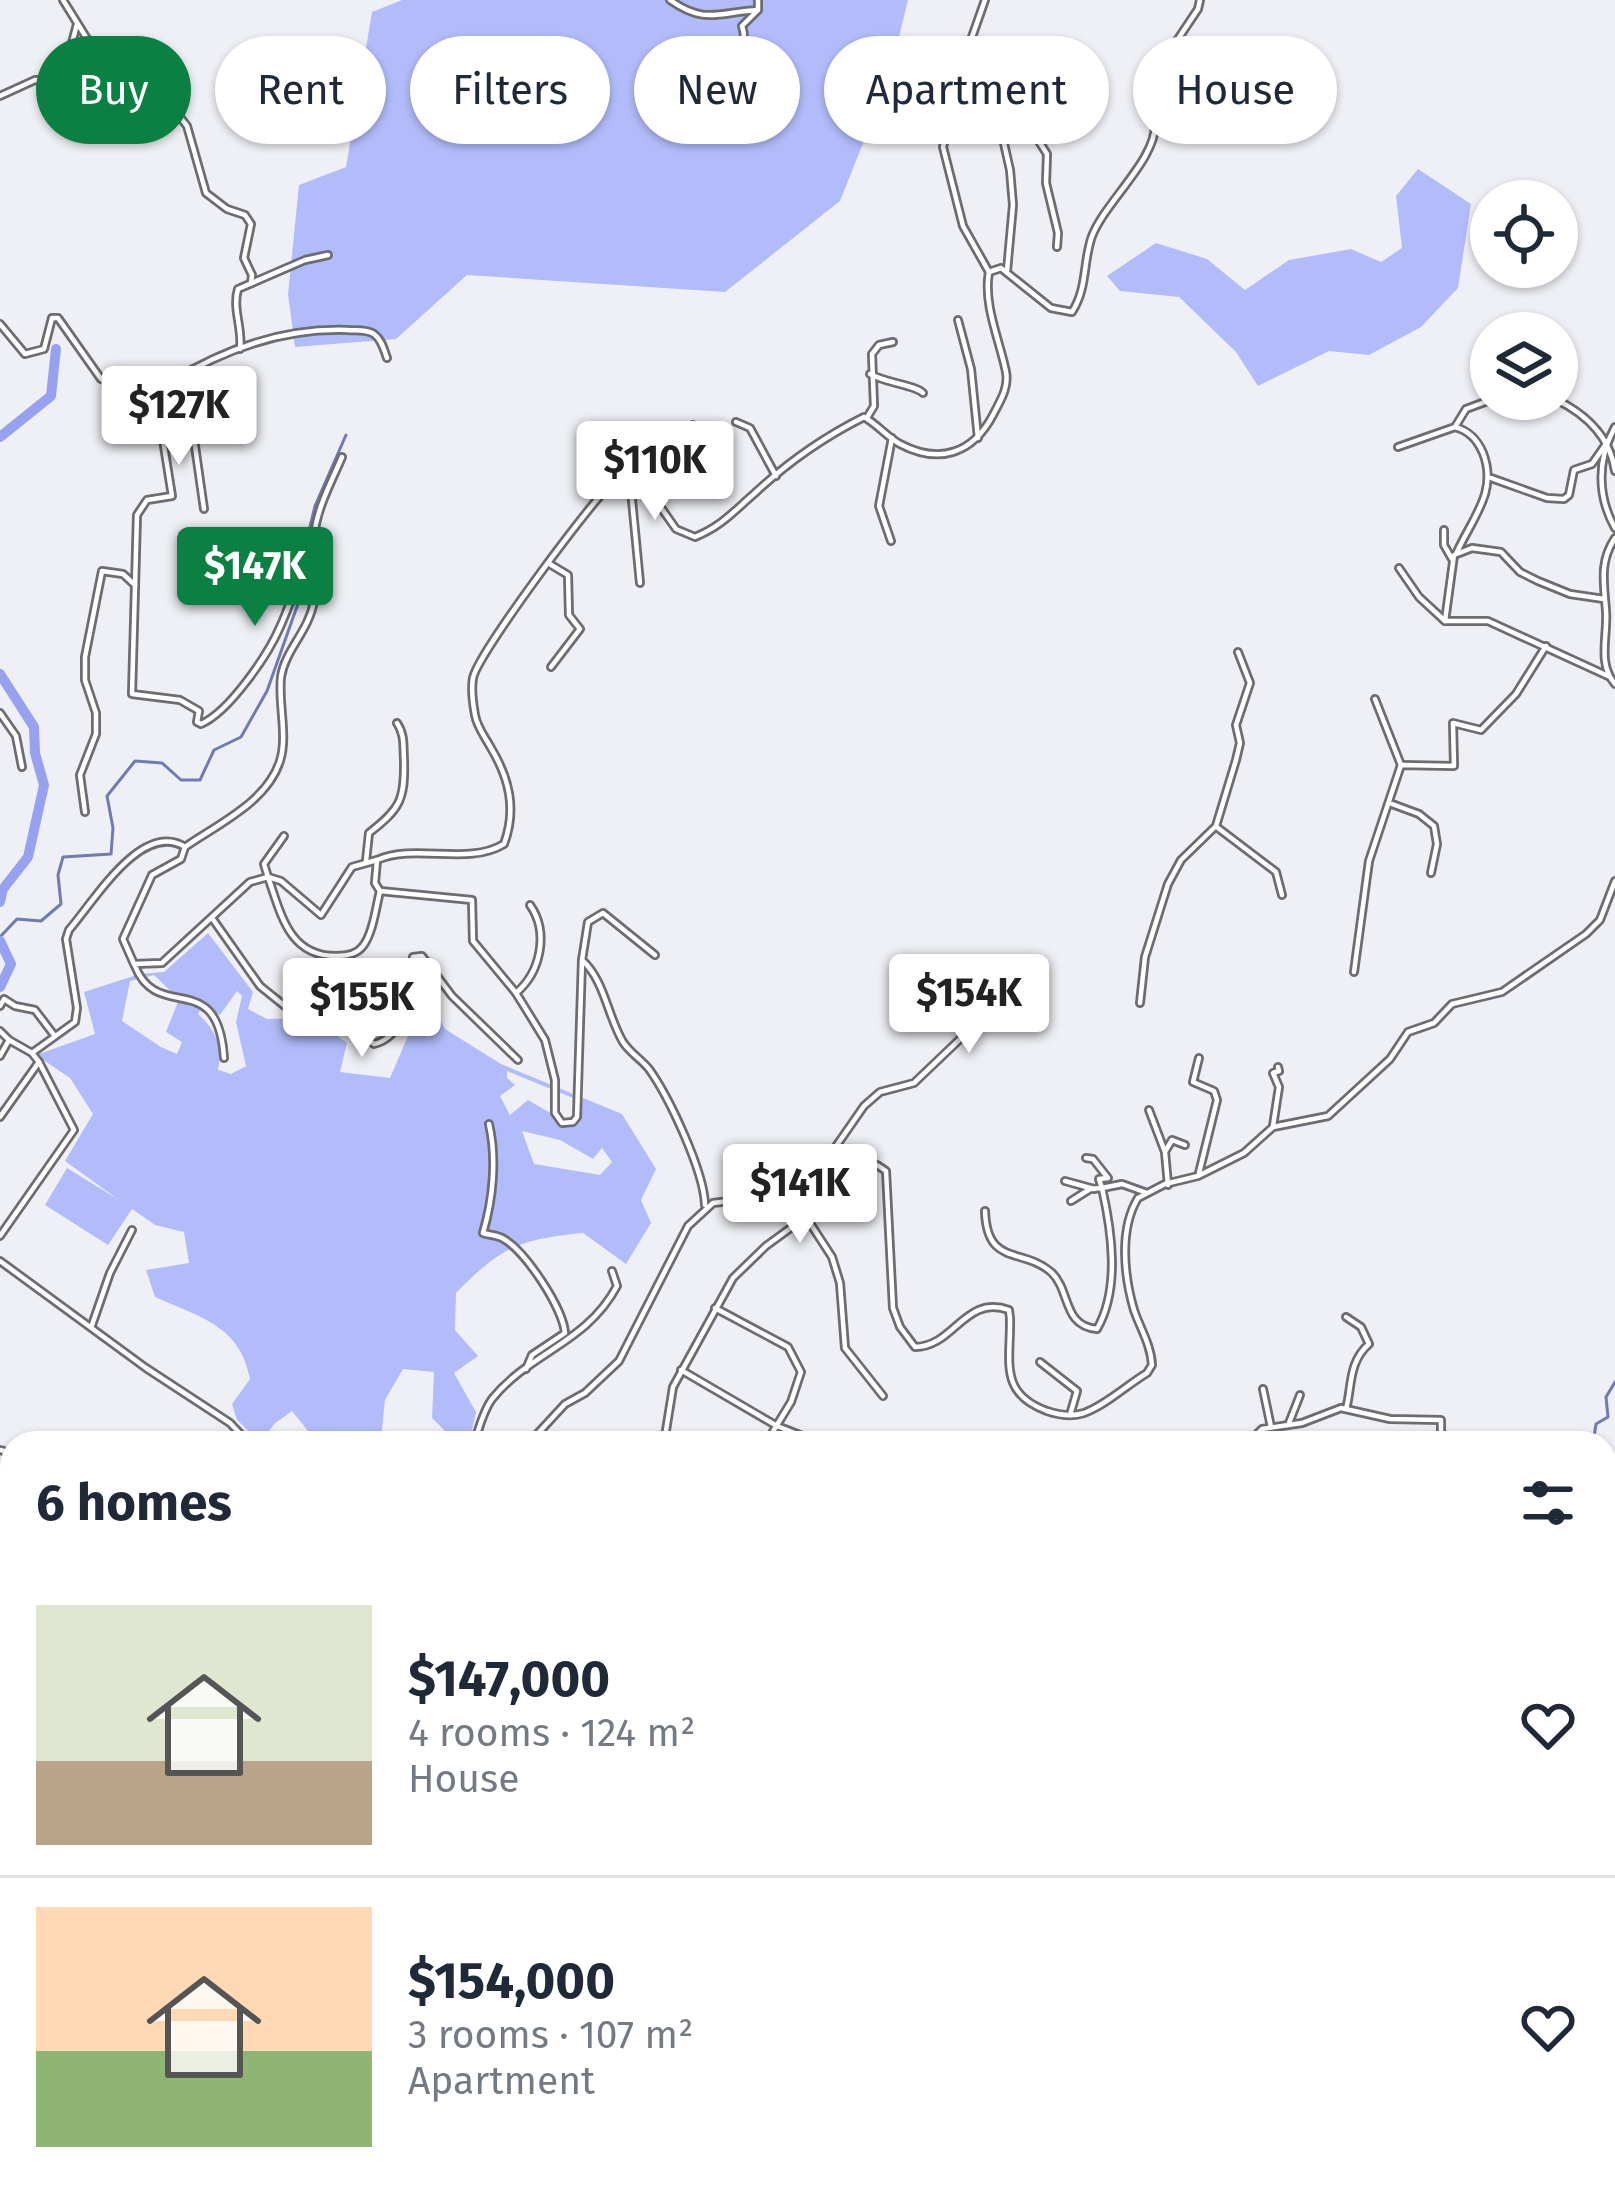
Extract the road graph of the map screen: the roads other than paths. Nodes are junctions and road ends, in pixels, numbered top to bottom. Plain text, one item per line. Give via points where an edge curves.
1 (62, 0) edge
2 (670, 0) edge
3 (758, 0) edge
4 (985, 0) edge
5 (1200, 0) edge
6 (758, 10) junction
7 (77, 24) junction
8 (74, 36) edge
9 (85, 36) edge
10 (745, 36) edge
11 (972, 36) edge
12 (36, 80) edge
13 (0, 96) edge
14 (191, 138) edge
15 (946, 144) edge
16 (1003, 144) edge
17 (1041, 144) edge
18 (1057, 247) dead end
19 (328, 255) dead end
20 (1007, 271) junction
21 (989, 272) junction
22 (251, 283) junction
23 (958, 320) dead end
24 (0, 324) edge
25 (892, 342) dead end
26 (240, 349) junction
27 (387, 358) dead end
28 (870, 374) junction
29 (169, 383) junction
30 (114, 384) junction
31 (923, 393) dead end
32 (1470, 408) edge
33 (1578, 413) edge
34 (867, 417) junction
35 (191, 418) junction
36 (736, 422) dead end
37 (693, 424) dead end
38 (161, 427) junction
39 (1455, 427) junction
40 (1615, 427) edge
41 (892, 438) junction
42 (978, 438) junction
43 (1608, 441) junction
44 (1398, 448) dead end
45 (342, 457) dead end
46 (633, 471) junction
47 (1615, 471) edge
48 (776, 476) junction
49 (1490, 478) junction
50 (204, 509) dead end
51 (1615, 528) edge
52 (1444, 530) dead end
53 (1615, 538) edge
54 (891, 541) dead end
55 (1456, 552) junction
56 (1453, 560) junction
57 (548, 563) junction
58 (1399, 568) dead end
59 (316, 573) junction
60 (640, 583) dead end
61 (136, 586) junction
62 (1604, 599) junction
63 (1445, 621) junction
64 (1546, 646) junction
65 (1238, 652) dead end
66 (551, 667) dead end
67 (1608, 676) junction
68 (1615, 684) edge
69 (1375, 699) dead end
70 (0, 713) edge
71 (397, 723) dead end
72 (1401, 765) junction
73 (22, 767) dead end
74 (1390, 803) junction
75 (85, 812) dead end
76 (1216, 826) junction
77 (284, 836) dead end
78 (185, 847) junction
79 (377, 860) junction
80 (365, 861) junction
81 (1431, 873) dead end
82 (268, 877) junction
83 (1615, 881) edge
84 (380, 891) junction
85 (1282, 895) dead end
86 (530, 905) dead end
87 (212, 918) junction
88 (655, 955) dead end
89 (582, 960) junction
90 (134, 964) junction
91 (988, 968) junction
92 (1354, 972) dead end
93 (1039, 975) dead end
94 (516, 993) junction
95 (2, 997) edge
96 (1140, 1003) dead end
97 (956, 1005) dead end
98 (0, 1031) edge
99 (55, 1036) junction
100 (9, 1040) junction
101 (32, 1053) junction
102 (0, 1056) edge
103 (224, 1058) dead end
104 (1199, 1058) dead end
105 (518, 1060) dead end
106 (39, 1062) junction
107 (1278, 1067) dead end
108 (1149, 1111) dead end
109 (0, 1117) edge
110 (489, 1124) dead end
111 (1273, 1126) junction
112 (1184, 1145) dead end
113 (1165, 1152) junction
114 (1086, 1158) dead end
115 (1198, 1176) junction
116 (1108, 1178) junction
117 (1065, 1181) dead end
118 (1116, 1184) junction
119 (1168, 1185) junction
120 (1098, 1189) junction
121 (1147, 1193) junction
122 (1071, 1201) dead end
123 (702, 1210) junction
124 (986, 1211) dead end
125 (806, 1217) junction
126 (132, 1230) dead end
127 (0, 1236) edge
128 (0, 1261) edge
129 (612, 1271) dead end
130 (716, 1308) junction
131 (1346, 1317) dead end
132 (92, 1325) junction
133 (1040, 1362) dead end
134 (526, 1369) junction
135 (681, 1370) junction
136 (1263, 1389) dead end
137 (1300, 1395) dead end
138 (883, 1396) dead end
139 (1346, 1409) junction
140 (1070, 1415) junction
141 (1289, 1424) junction
142 (776, 1426) junction
143 (1271, 1427) junction
144 (237, 1431) edge
145 (479, 1431) edge
146 (540, 1431) edge
147 (666, 1431) edge
148 (773, 1431) edge
149 (789, 1431) edge
150 (1260, 1431) edge
151 (1441, 1431) edge

1 - 7 street
2 - 6 street via 712,19
3 - 6 street
4 - 11 street
5 - 20 street via 1148,84 1156,126 1092,236 1083,295 1072,313 1051,308
6 - 10 street via 742,26
7 - 8 street
7 - 9 street
12 - 13 street
14 - 22 street via 206,193 251,224 244,259
15 - 21 street via 963,226
16 - 20 street via 1013,205
17 - 18 street
19 - 22 street
20 - 21 street
21 - 42 street via 1007,374
22 - 26 street via 235,300
23 - 42 street
24 - 30 street via 26,354 36,354 58,318 100,379
25 - 28 street via 875,348
26 - 27 street via 322,329 370,331
26 - 29 street
28 - 31 street
28 - 34 street via 874,406
29 - 30 street
29 - 35 street
30 - 38 street via 110,423
32 - 39 street
33 - 43 street
34 - 41 street
34 - 48 street
35 - 38 street
35 - 50 street
36 - 48 street via 748,426
37 - 46 street via 666,458
38 - 61 street via 172,496 148,500 137,515
39 - 44 street
39 - 49 street via 1478,442
40 - 43 street
41 - 42 street via 945,454
41 - 54 street via 879,506
43 - 47 street
43 - 49 street via 1592,464 1574,470 1564,499
43 - 51 street via 1600,493
45 - 59 street via 313,539
46 - 48 street via 676,529 695,537 730,520
46 - 57 street via 609,482
46 - 60 street
49 - 55 street
52 - 56 street
53 - 62 street via 1603,567
55 - 56 street
55 - 62 street via 1501,551 1538,581
56 - 63 street
57 - 66 street via 568,575 569,615 580,629
57 - 79 street via 472,682 477,722 506,772 504,844
58 - 63 street
59 - 61 street via 291,592 279,630 239,689 202,724 191,704 132,694
59 - 78 street via 304,635 281,673 281,759 240,812
61 - 75 street via 102,571 85,657 96,712 80,775
62 - 67 street
63 - 64 street via 1488,621
64 - 67 street
64 - 72 street via 1481,730 1454,723 1454,766
65 - 76 street via 1250,682
67 - 68 street
69 - 72 street
70 - 73 street via 16,736
71 - 80 street via 406,787 387,822 369,833
72 - 74 street
74 - 81 street via 1434,826
74 - 92 street via 1369,861
76 - 85 street via 1276,872
76 - 96 street via 1168,884
77 - 82 street via 264,864
78 - 90 street via 143,888 123,939
78 - 99 street via 172,838 153,840 69,930 77,1008 75,1022
79 - 80 street
79 - 84 street
80 - 82 street via 322,915
82 - 84 street via 292,938 322,956 360,950
82 - 87 street via 250,882
83 - 111 street via 1586,934 1502,992 1452,1004 1434,1023 1408,1032 1328,1116
84 - 94 street via 471,898 473,940
86 - 94 street via 539,961
87 - 90 street via 162,963
87 - 105 street via 260,986 286,1007 336,1017 374,1044 400,1026 412,957 422,956
88 - 89 street via 603,913 588,922
89 - 94 street via 573,1122 555,1114 548,1046
89 - 123 street via 684,1135 704,1179
90 - 103 street via 147,987 211,1012
91 - 93 street
91 - 97 street via 976,969
91 - 123 street via 990,1000 980,1020 918,1081 880,1092 830,1155 777,1195 726,1199
95 - 99 street via 35,1010
98 - 100 street
99 - 101 street
100 - 101 street
100 - 102 street
101 - 106 street
104 - 115 street via 1193,1082 1217,1100
106 - 109 street
106 - 127 street via 74,1130
107 - 111 street
108 - 113 street
110 - 134 street via 494,1150 483,1233 525,1257 564,1320 565,1333 532,1355
111 - 115 street
112 - 113 street via 1172,1140
113 - 119 street
114 - 116 street
115 - 119 street
116 - 118 street
116 - 120 street
117 - 120 street
118 - 120 street
118 - 121 street
119 - 121 street
120 - 122 street
120 - 124 street via 1111,1282 1097,1329 1074,1318 1056,1277 994,1244
121 - 140 street via 1133,1204 1126,1242 1132,1305 1152,1365
123 - 146 street via 620,1361
125 - 130 street via 747,1263
125 - 138 street via 840,1282 845,1348
125 - 140 street via 878,1165 886,1171 891,1295 905,1336 927,1347 970,1312 1009,1310 1015,1391
126 - 132 street
128 - 132 street
129 - 134 street via 617,1286 604,1311
130 - 135 street
130 - 142 street via 788,1347 801,1372
131 - 139 street via 1370,1344 1348,1381
132 - 144 street
133 - 140 street via 1077,1391
134 - 145 street via 490,1402
135 - 142 street
135 - 147 street
136 - 143 street
137 - 141 street
139 - 141 street
139 - 151 street via 1441,1420
141 - 143 street
142 - 148 street
142 - 149 street
143 - 150 street

